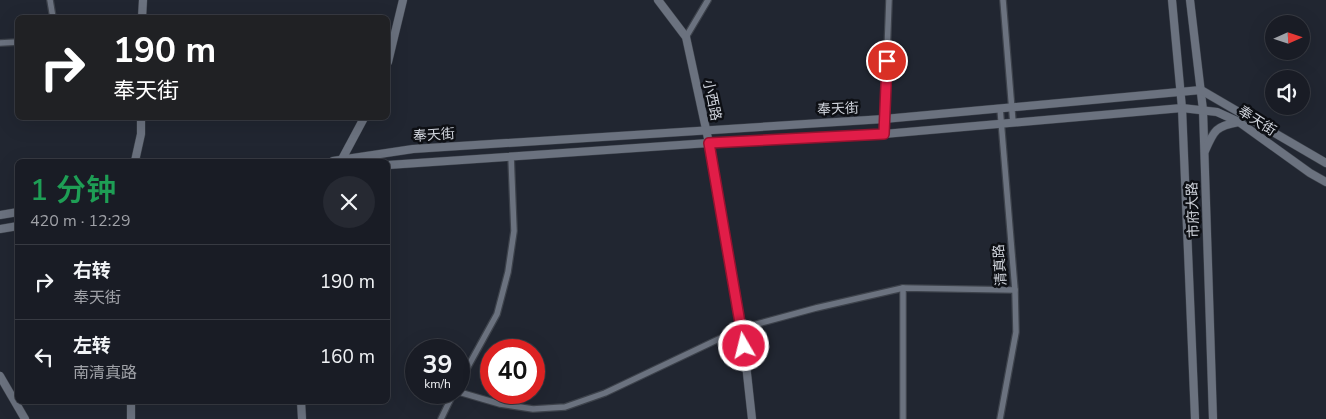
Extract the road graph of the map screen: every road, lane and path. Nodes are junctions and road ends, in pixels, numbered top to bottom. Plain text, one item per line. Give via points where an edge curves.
1 (50, 0) edge
2 (143, 0) edge
3 (403, 0) edge
4 (658, 0) edge
5 (708, 0) edge
6 (890, 0) edge
7 (1003, 0) edge
8 (1172, 0) edge
9 (1190, 0) edge
10 (52, 15) edge
11 (142, 15) edge
12 (686, 37) junction
13 (15, 42) edge
14 (0, 43) edge
15 (390, 54) edge
16 (1201, 90) junction
17 (1180, 91) junction
18 (1012, 107) junction
19 (1000, 108) junction
20 (1182, 108) junction
21 (1202, 110) junction
22 (884, 119) junction
23 (141, 120) edge
24 (363, 120) edge
25 (1239, 122) junction
26 (1014, 123) junction
27 (1002, 124) junction
28 (706, 130) junction
29 (884, 134) junction
30 (709, 143) junction
31 (1204, 155) junction
32 (511, 156) junction
33 (135, 159) edge
34 (342, 159) edge
35 (348, 159) edge
36 (1326, 163) edge
37 (390, 165) edge
38 (1326, 182) edge
39 (15, 212) edge
40 (0, 215) edge
41 (15, 226) edge
42 (0, 229) edge
43 (903, 288) junction
44 (1015, 290) junction
45 (742, 328) junction
46 (470, 363) edge
47 (0, 376) edge
48 (470, 395) edge
49 (15, 402) edge
50 (16, 404) edge
51 (131, 404) edge
52 (301, 404) edge
53 (448, 404) edge
54 (25, 419) edge
55 (131, 419) edge
56 (302, 419) edge
57 (441, 419) edge
58 (752, 419) edge
59 (903, 419) edge
60 (1000, 419) edge
61 (1195, 419) edge
62 (1212, 419) edge

1 - 10 street
2 - 11 main road
3 - 15 main road
4 - 12 main road
5 - 12 street
6 - 22 street
7 - 18 street
8 - 17 main road, 市府大路
9 - 16 main road, 市府大路
12 - 28 main road, 小西路
13 - 14 street
16 - 17 main road, 奉天街
16 - 21 main road, 市府大路
16 - 36 main road, 奉天街
17 - 18 main road, 奉天街
17 - 20 main road, 市府大路
18 - 19 main road, 奉天街
18 - 26 street
19 - 22 main road, 奉天街
19 - 27 street, 清真路
20 - 21 main road, 奉天街
20 - 26 main road, 奉天街
20 - 61 main road, 市府大路
21 - 25 main road, 奉天街 via 1217,112
21 - 31 main road, 市府大路
22 - 28 main road, 奉天街
22 - 29 street
23 - 33 main road
24 - 34 main road
25 - 31 main road via 1213,132
25 - 38 main road, 奉天街
26 - 27 main road, 奉天街
27 - 29 main road, 奉天街
27 - 44 street, 清真路
28 - 30 main road, 小西路
28 - 35 main road, 奉天街 via 413,149
29 - 30 main road, 奉天街
30 - 32 main road, 奉天街
30 - 45 main road, 小西路
31 - 62 main road, 市府大路
32 - 37 main road, 奉天街
32 - 46 street via 514,231 508,272 497,314
39 - 40 main road
41 - 42 main road
43 - 44 street
43 - 45 street
43 - 59 street
44 - 60 street, 清真路 via 1016,332
45 - 48 street via 605,393 565,407 534,409
45 - 58 main road, 小西路
47 - 49 main road
50 - 54 main road
51 - 55 main road
52 - 56 main road
53 - 57 street

